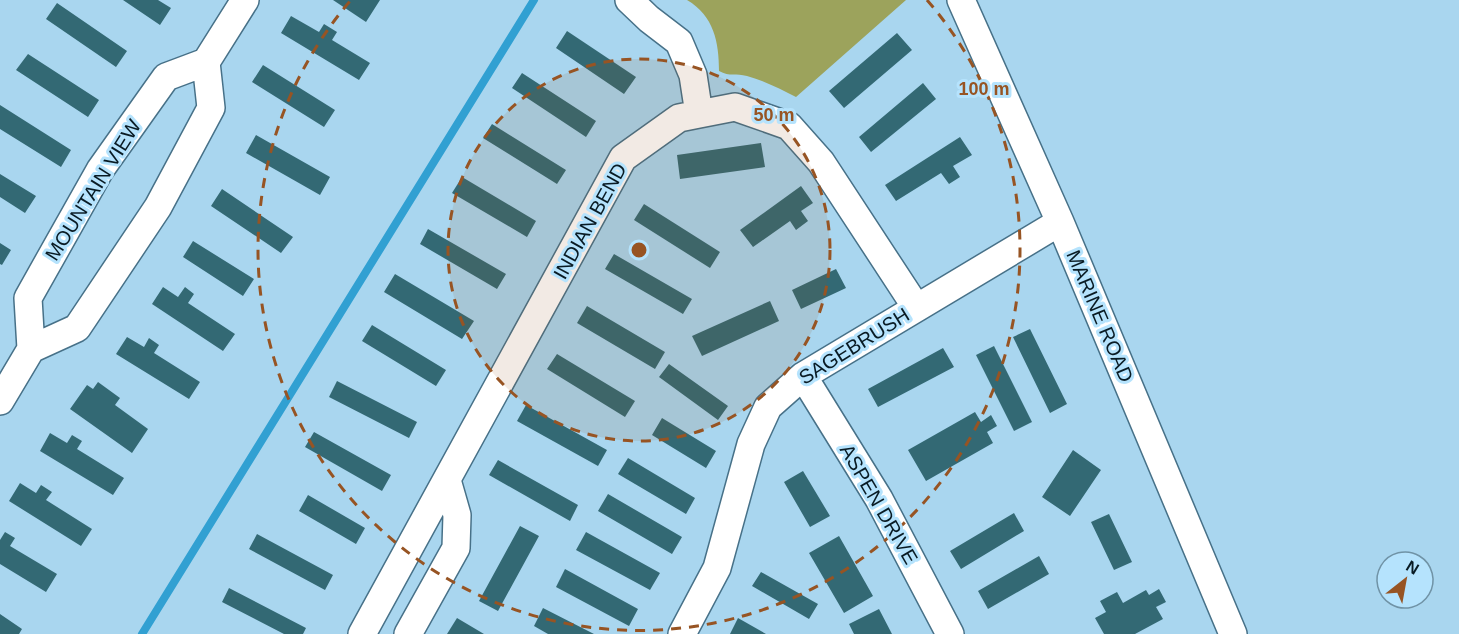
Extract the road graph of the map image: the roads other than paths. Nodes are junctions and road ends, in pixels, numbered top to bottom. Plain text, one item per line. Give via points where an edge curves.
1 (245, 0) edge
2 (629, 0) edge
3 (961, 0) edge
4 (206, 62) junction
5 (699, 114) junction
6 (1060, 222) junction
7 (916, 307) junction
8 (32, 349) junction
9 (803, 376) junction
10 (0, 401) edge
11 (447, 480) junction
12 (362, 634) edge
13 (408, 634) edge
14 (682, 634) edge
15 (950, 634) edge
16 (1233, 634) edge

1 - 4 street
2 - 5 street via 679,42 693,75
3 - 6 street, MARINE ROAD
4 - 8 street via 211,108 158,207 77,328
4 - 8 street, MOUNTAIN VIEW via 166,77 100,170 28,298
5 - 7 street, INDIAN BEND via 735,107 789,126 821,162
5 - 11 street, INDIAN BEND via 679,118 623,158
6 - 7 street, SAGEBRUSH
6 - 16 street, MARINE ROAD
7 - 9 street, SAGEBRUSH
8 - 10 street
9 - 14 street, SAGEBRUSH via 768,407 751,444 717,568
9 - 15 street, ASPEN DRIVE via 879,499
11 - 12 street, INDIAN BEND
11 - 13 street via 457,515 456,548

